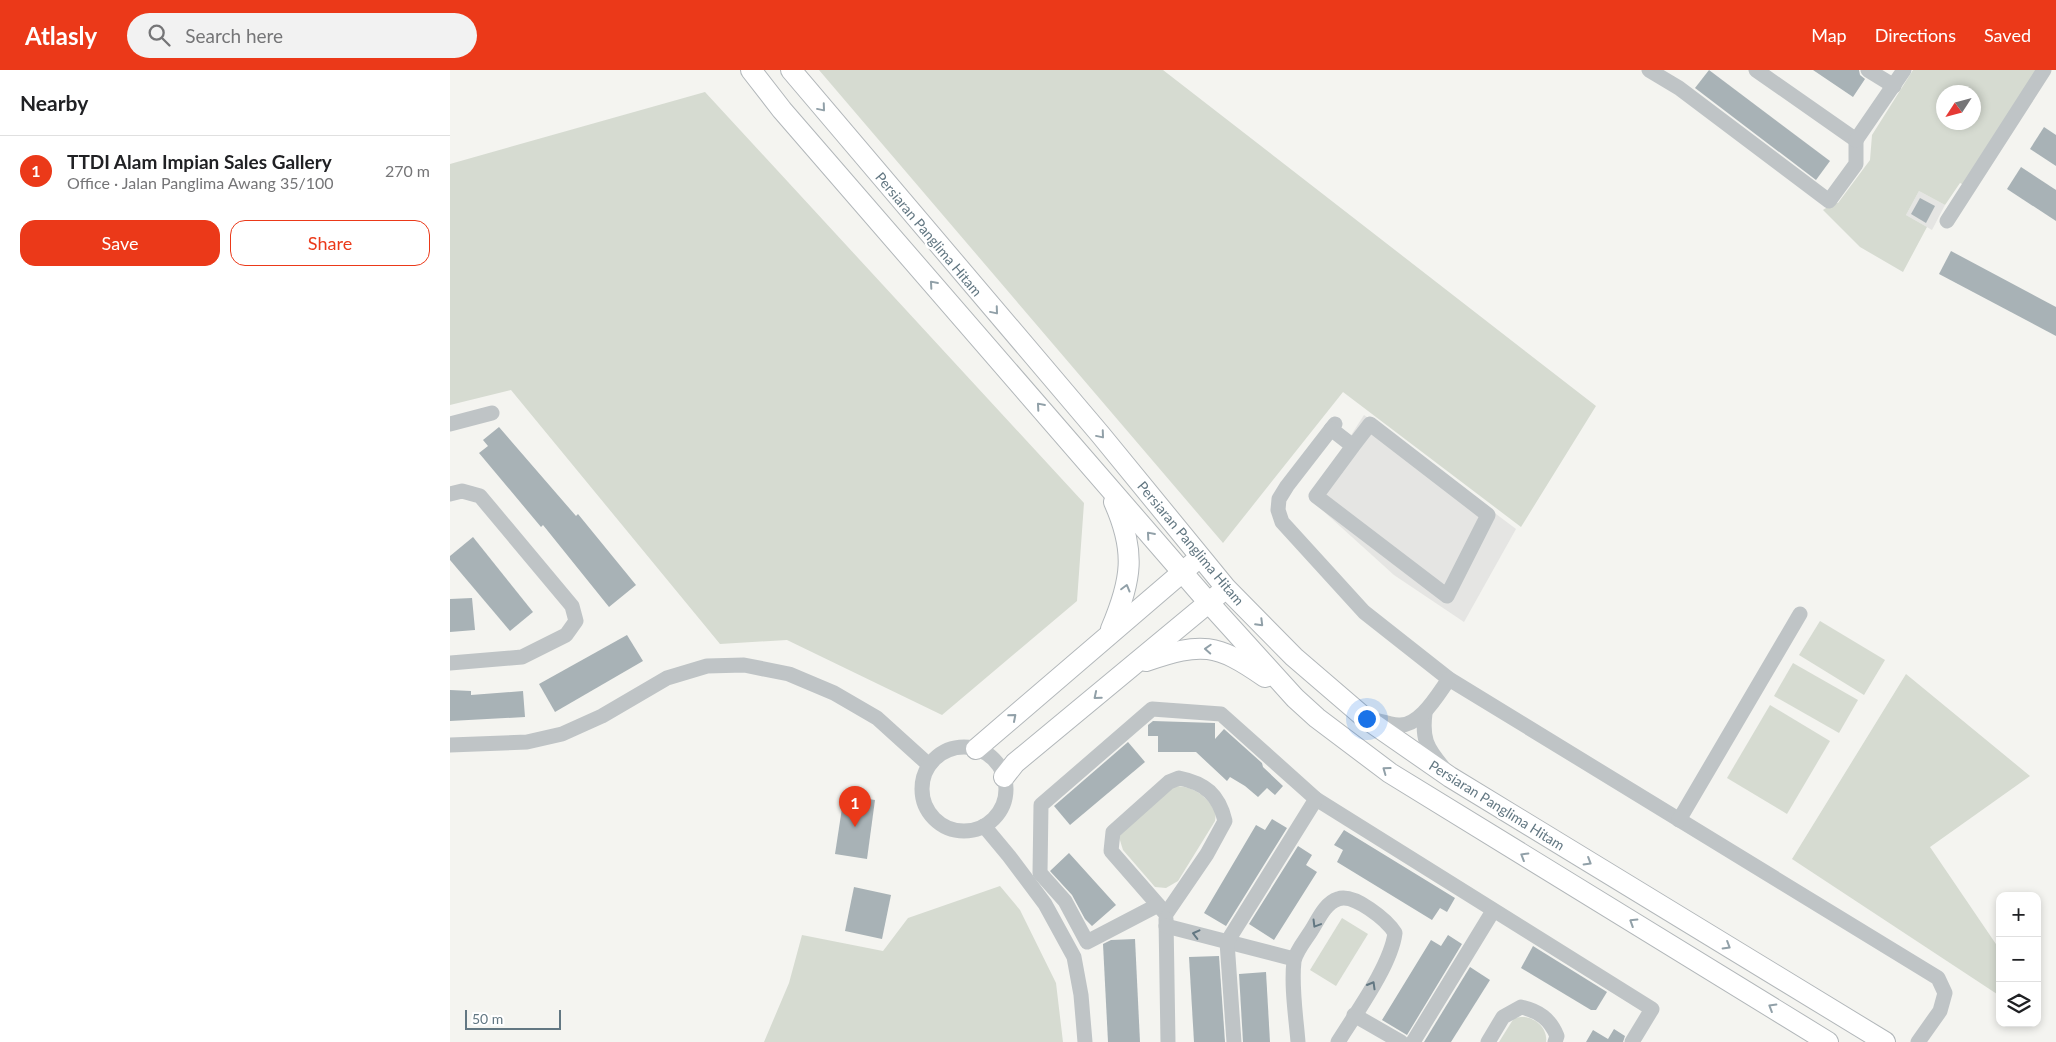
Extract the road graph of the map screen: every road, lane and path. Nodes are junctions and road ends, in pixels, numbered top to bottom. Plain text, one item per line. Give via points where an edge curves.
1 (751, 70) edge
2 (791, 70) edge
3 (1649, 70) edge
4 (1756, 70) edge
5 (1868, 70) edge
6 (1904, 70) edge
7 (2044, 70) edge
8 (1894, 86) junction
9 (1856, 140) junction
10 (1947, 221) dead end
11 (492, 413) dead end
12 (450, 424) edge
13 (1353, 446) junction
14 (1106, 483) junction
15 (450, 494) edge
16 (1200, 556) junction
17 (1182, 572) junction
18 (1226, 588) junction
19 (1209, 603) junction
20 (1800, 614) dead end
21 (1110, 634) junction
22 (450, 663) edge
23 (1134, 664) junction
24 (1449, 679) junction
25 (1295, 698) junction
26 (1425, 713) junction
27 (1364, 718) junction
28 (450, 745) edge
29 (976, 748) junction
30 (929, 765) junction
31 (1004, 777) junction
32 (1450, 778) junction
33 (1316, 799) junction
34 (1679, 820) junction
35 (984, 826) junction
36 (1493, 911) junction
37 (1163, 915) junction
38 (1227, 942) junction
39 (1294, 959) junction
40 (1354, 1015) junction
41 (1799, 1024) junction
42 (1085, 1042) edge
43 (1168, 1042) edge
44 (1234, 1042) edge
45 (1298, 1042) edge
46 (1338, 1042) edge
47 (1401, 1042) edge
48 (1413, 1042) edge
49 (1488, 1042) edge
50 (1555, 1042) edge
51 (1632, 1042) edge
52 (1816, 1042) edge
53 (1828, 1042) edge
54 (1885, 1042) edge
55 (1918, 1042) edge

14 -> 1 main road, Persiaran Panglima Hitam via 782,110
2 -> 16 main road, Persiaran Panglima Hitam
3 - 9 street via 1679,88 1829,201 1856,164
4 - 9 street
5 - 8 street
6 - 8 street
7 - 10 street
8 - 9 street
11 - 12 street
13 - 13 street via 1370,424 1488,515 1447,596 1316,496
13 - 24 street via 1333,426 1279,499 1282,522 1364,612
17 -> 14 main road, Persiaran Panglima Hitam
21 -> 14 main road via 1126,589 1130,556 1124,525
15 - 22 street via 462,491 480,496 572,606 576,621 566,635 522,657
16 - 17 main road
16 - 18 main road, Persiaran Panglima Hitam
17 - 19 main road, Persiaran Panglima Hitam
17 - 21 main road
18 - 19 main road
18 -> 27 main road, Persiaran Panglima Hitam via 1294,657
19 - 23 main road
19 - 25 main road, Persiaran Panglima Hitam
20 - 34 street
29 -> 21 main road
25 -> 23 main road via 1238,658 1214,648 1181,649
23 -> 31 main road via 1015,764
24 - 26 street
24 - 34 street
41 -> 25 main road, Persiaran Panglima Hitam via 1390,773
26 - 27 street via 1400,726
26 - 32 street via 1424,740
27 - 32 main road, Persiaran Panglima Hitam
28 - 30 street via 527,742 562,734 602,716 667,678 707,666 744,665 789,674 834,693 878,718
29 - 30 street via 950,749
29 - 31 street via 998,764
30 - 35 street via 921,790 931,816 942,826 956,831
31 - 35 street via 1003,806
32 -> 54 main road, Persiaran Panglima Hitam
33 - 36 street
33 - 37 street via 1220,714 1152,709 1041,804 1040,873 1065,902 1087,942
33 - 38 street
34 - 55 street via 1938,978 1945,993 1940,1011
35 - 42 street via 1045,904 1074,957
36 - 48 street
36 - 51 street via 1652,1010
37 - 37 street via 1111,851 1113,832 1169,782 1179,778 1193,781 1209,791 1222,806 1225,821 1207,854
38 -> 37 street
37 - 43 street
38 - 39 street
38 - 44 street
40 -> 39 street via 1393,945 1395,932 1388,922 1354,900 1339,898 1324,910
39 - 45 street
40 - 46 street
40 - 47 street
41 - 52 main road
41 - 53 main road, Persiaran Panglima Hitam
49 - 50 street via 1503,1017 1521,1007 1539,1012 1552,1025 1557,1036

